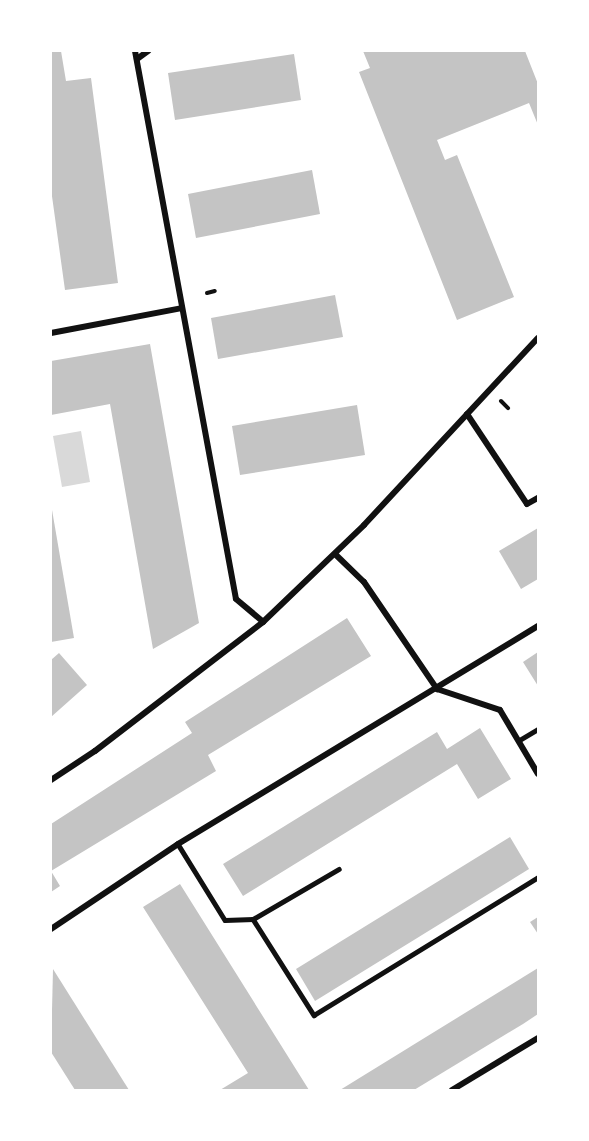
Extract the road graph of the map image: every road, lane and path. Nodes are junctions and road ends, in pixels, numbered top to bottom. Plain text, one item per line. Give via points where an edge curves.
1 (135, 51) edge
2 (148, 51) edge
3 (137, 59) junction
4 (215, 291) dead end
5 (207, 292) dead end
6 (182, 309) junction
7 (51, 333) edge
8 (538, 338) edge
9 (467, 414) junction
10 (538, 498) edge
11 (335, 554) junction
12 (263, 622) junction
13 (538, 626) edge
14 (437, 688) junction
15 (538, 729) edge
16 (518, 741) junction
17 (538, 774) edge
18 (51, 780) edge
19 (178, 844) junction
20 (339, 869) dead end
21 (538, 877) edge
22 (253, 919) junction
23 (51, 928) edge
24 (538, 1038) edge
25 (452, 1090) edge

1 - 3 street
2 - 3 street
3 - 6 street
4 - 5 path
6 - 7 street
6 - 12 street via 236,599
8 - 9 street
9 - 10 street via 527,504
9 - 11 street
11 - 12 street
11 - 14 street via 364,582
12 - 18 street via 95,751
13 - 14 street
14 - 16 street via 500,710
14 - 19 street
15 - 16 lane
16 - 17 street
19 - 22 lane via 225,920
19 - 23 street
20 - 22 lane
21 - 22 lane via 314,1015
24 - 25 street

